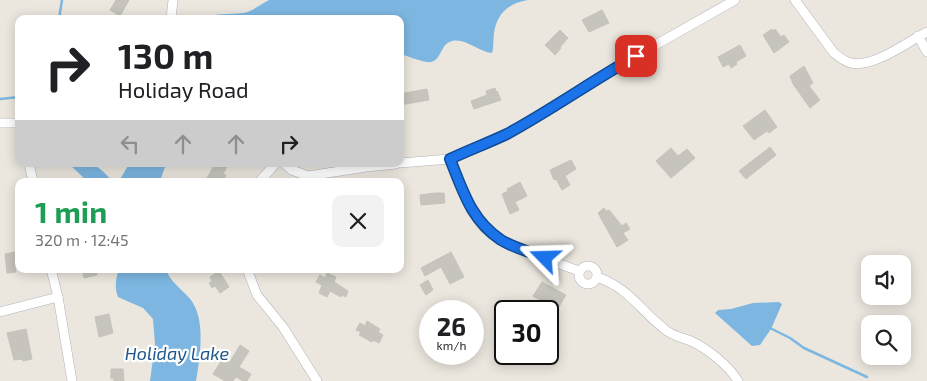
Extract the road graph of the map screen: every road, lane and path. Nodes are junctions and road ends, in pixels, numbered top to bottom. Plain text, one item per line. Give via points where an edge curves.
1 (173, 0) edge
2 (735, 0) edge
3 (795, 0) edge
4 (172, 15) edge
5 (927, 32) edge
6 (918, 36) junction
7 (927, 52) edge
8 (0, 123) edge
9 (15, 123) edge
10 (450, 159) junction
11 (404, 163) edge
12 (272, 167) edge
13 (288, 167) edge
14 (360, 167) edge
15 (263, 178) edge
16 (579, 272) junction
17 (53, 273) edge
18 (249, 273) edge
19 (597, 276) junction
20 (58, 297) junction
21 (0, 312) edge
22 (72, 381) edge
23 (317, 381) edge
24 (738, 381) edge

1 - 4 street
2 - 10 street via 506,134
3 - 6 street via 834,53 850,62 864,64 875,60
5 - 6 street
6 - 7 street
8 - 9 street
10 - 11 street
10 - 16 street via 482,225 503,241
12 - 15 street
13 - 14 street via 308,176
16 - 19 street via 586,266 592,267
16 - 19 street via 580,281 585,284 591,284
17 - 20 street
18 - 23 street via 257,295 284,327
19 - 24 street via 629,294 666,330 699,346 728,368
20 - 21 street
20 - 22 street

